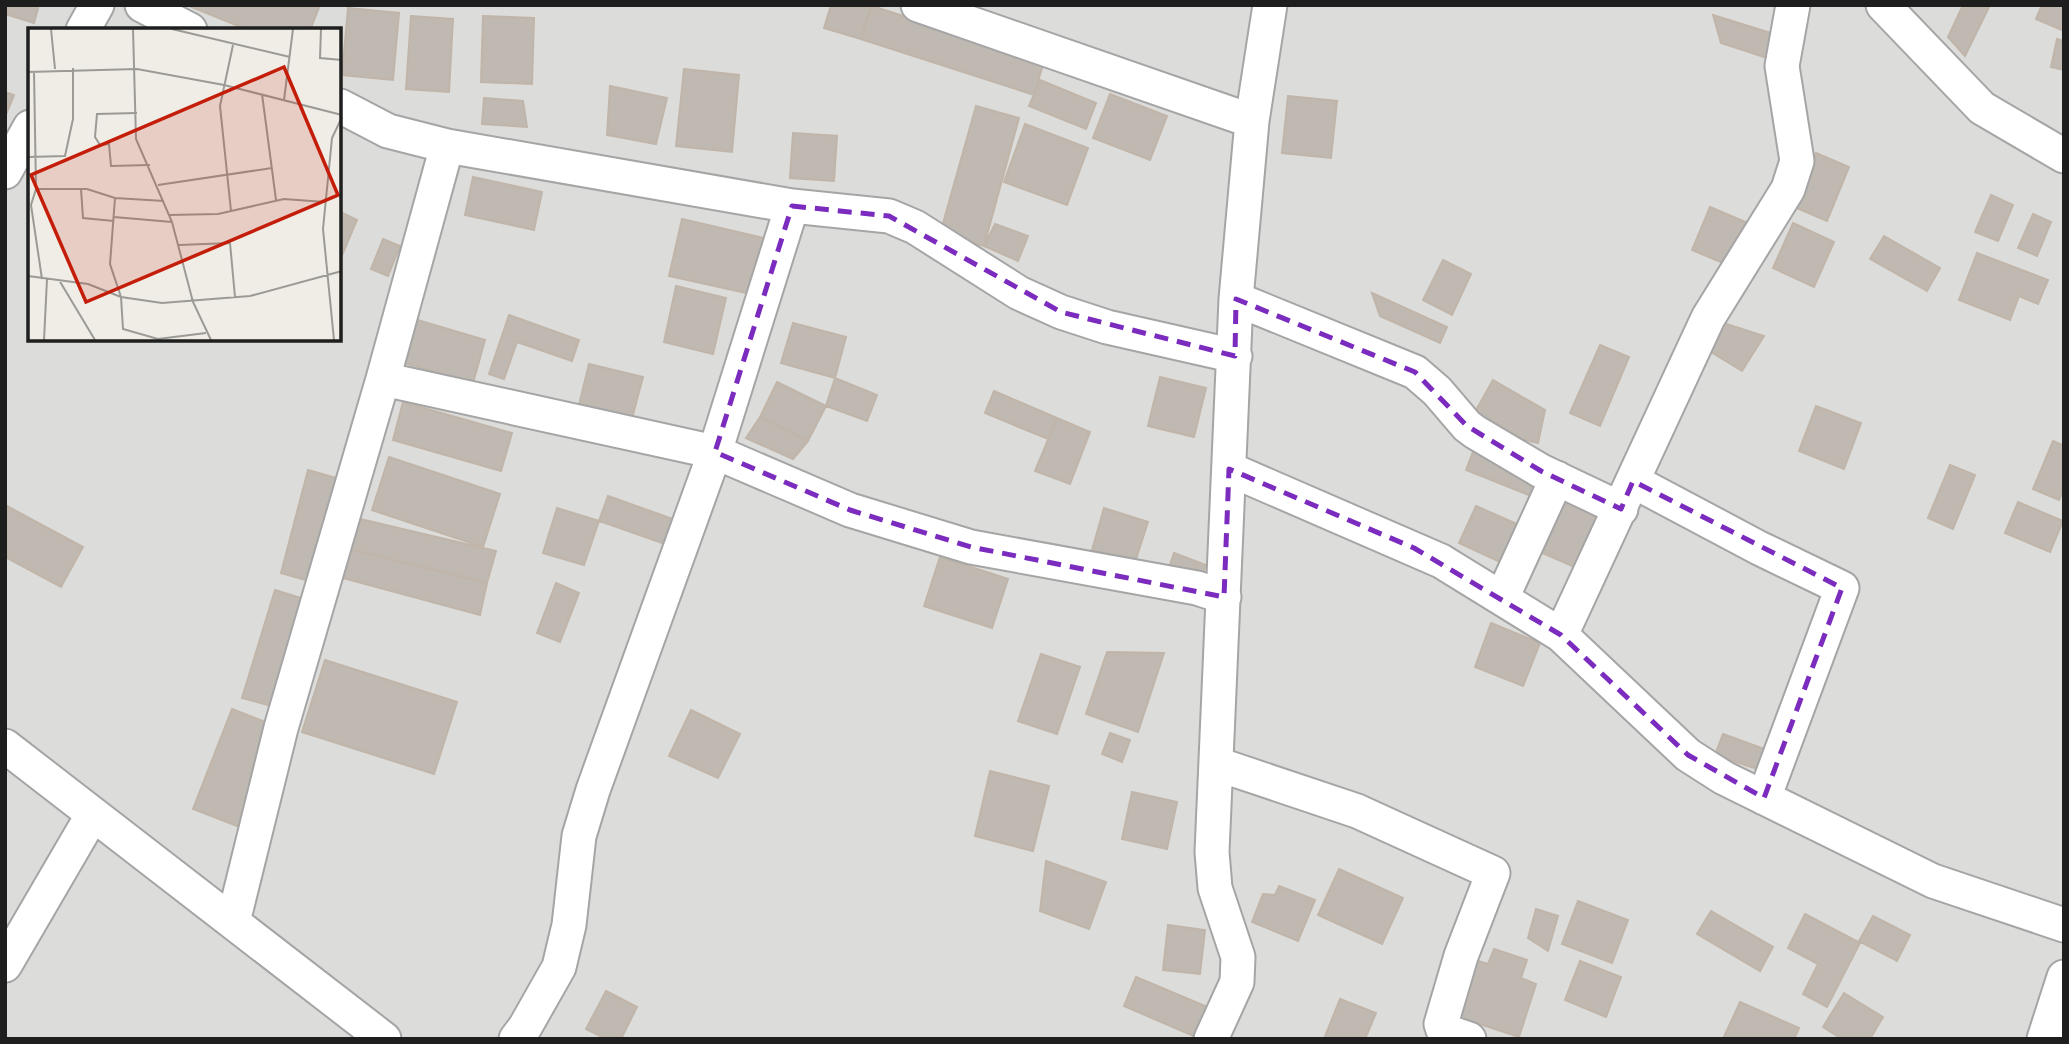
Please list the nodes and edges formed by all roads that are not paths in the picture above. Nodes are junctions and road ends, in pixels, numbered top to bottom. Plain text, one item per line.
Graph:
1 (97, 5) edge
2 (142, 5) edge
3 (918, 5) edge
4 (1270, 5) edge
5 (1793, 5) edge
6 (1883, 5) edge
7 (84, 28) edge
8 (186, 28) edge
9 (341, 107) edge
10 (1252, 121) junction
11 (28, 131) edge
12 (447, 146) junction
13 (2064, 156) edge
14 (5, 172) edge
15 (792, 206) junction
16 (1236, 299) junction
17 (1235, 356) junction
18 (383, 379) junction
19 (715, 452) junction
20 (1229, 469) junction
21 (1557, 478) junction
22 (1627, 495) junction
23 (1224, 597) junction
24 (1502, 598) junction
25 (1561, 635) junction
26 (5, 746) edge
27 (1217, 764) junction
28 (1764, 798) junction
29 (93, 814) junction
30 (233, 922) junction
31 (2064, 925) edge
32 (5, 965) edge
33 (2064, 977) edge
34 (384, 1039) edge
35 (516, 1039) edge
36 (1211, 1039) edge
37 (1469, 1039) edge
38 (2043, 1039) edge

1 - 7 street
2 - 8 street
3 - 10 street
4 - 10 street
5 - 22 street
6 - 13 street
9 - 12 street
10 - 16 street
11 - 14 street
12 - 15 street
12 - 18 street
15 - 17 street
15 - 19 street
16 - 17 street
16 - 21 street
17 - 20 street
18 - 19 street
18 - 30 street
19 - 23 street
19 - 35 street
20 - 23 street
20 - 24 street
21 - 22 street
21 - 24 street
22 - 25 street
22 - 28 street
23 - 27 street
24 - 25 street
25 - 28 street
26 - 29 street
27 - 36 street
27 - 37 street
28 - 31 street
29 - 30 street
29 - 32 street
30 - 34 street
33 - 38 street

